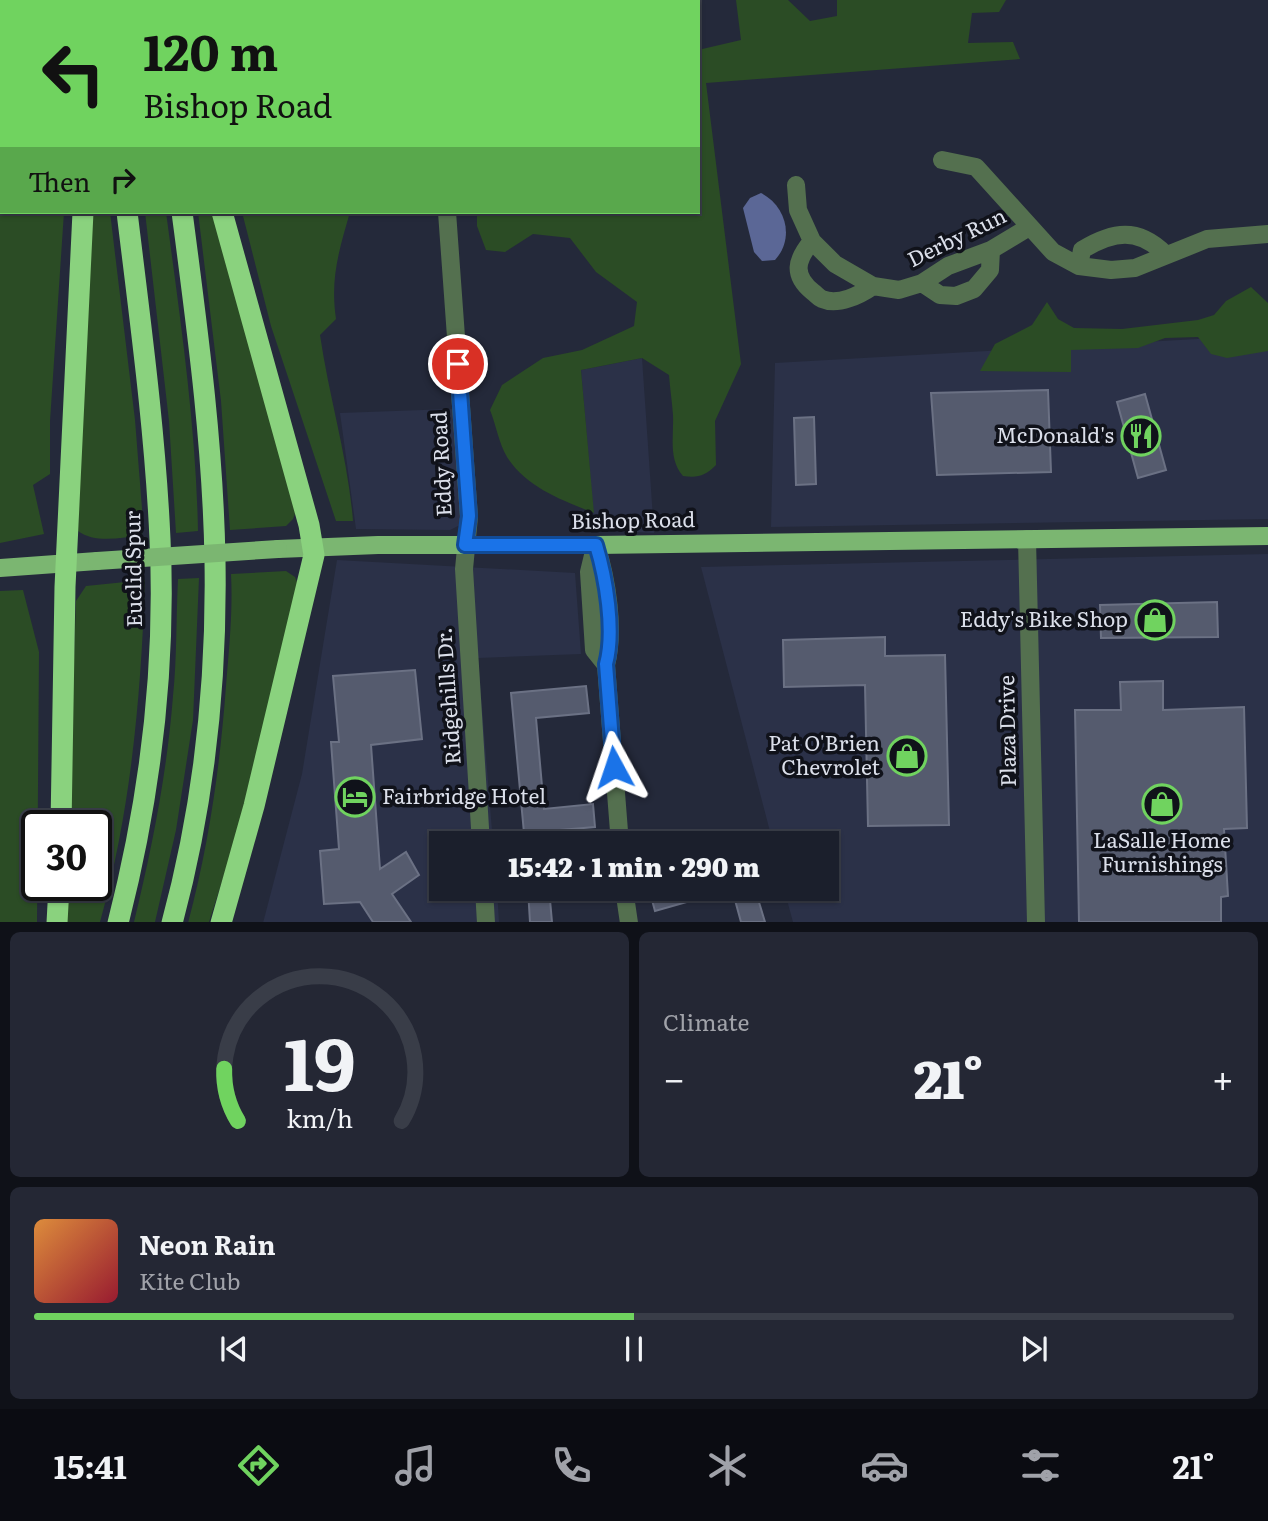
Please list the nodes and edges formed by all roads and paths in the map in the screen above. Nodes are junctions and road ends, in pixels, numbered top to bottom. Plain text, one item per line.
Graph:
1 (942, 160) dead end
2 (796, 185) dead end
3 (83, 214) edge
4 (127, 214) edge
5 (182, 214) edge
6 (223, 214) edge
7 (447, 214) edge
8 (1030, 227) junction
9 (1268, 234) edge
10 (812, 241) junction
11 (991, 250) junction
12 (1165, 254) junction
13 (1079, 266) junction
14 (922, 283) junction
15 (873, 286) junction
16 (1268, 536) edge
17 (1027, 539) junction
18 (465, 545) junction
19 (596, 545) junction
20 (314, 547) junction
21 (66, 563) junction
22 (0, 568) edge
23 (61, 810) edge
24 (480, 831) edge
25 (619, 831) edge
26 (58, 901) edge
27 (485, 901) edge
28 (626, 901) edge
29 (57, 922) edge
30 (118, 922) edge
31 (172, 922) edge
32 (221, 922) edge
33 (486, 922) edge
34 (629, 922) edge
35 (1036, 922) edge

1 - 8 street
2 - 10 street, Derby Run
3 - 21 highway
4 - 30 highway, Euclid Spur
5 - 31 highway
6 - 20 highway
7 - 18 street, Eddy Road
8 - 11 street, Derby Run
8 - 13 street
9 - 12 street
10 - 15 street, Derby Run
10 - 15 street
11 - 14 street, Derby Run
11 - 14 street
12 - 13 street
12 - 13 street
14 - 15 street, Derby Run
16 - 17 main road, Bishop Road
17 - 19 main road, Bishop Road
17 - 35 street, Plaza Drive
18 - 19 main road, Bishop Road
18 - 20 main road, Bishop Road
18 - 24 street, Ridgehills Dr.
19 - 25 street
20 - 21 main road, Bishop Road, bridge
20 - 32 highway
21 - 22 main road, Bishop Road
21 - 23 highway
26 - 29 highway
27 - 33 street
28 - 34 street

